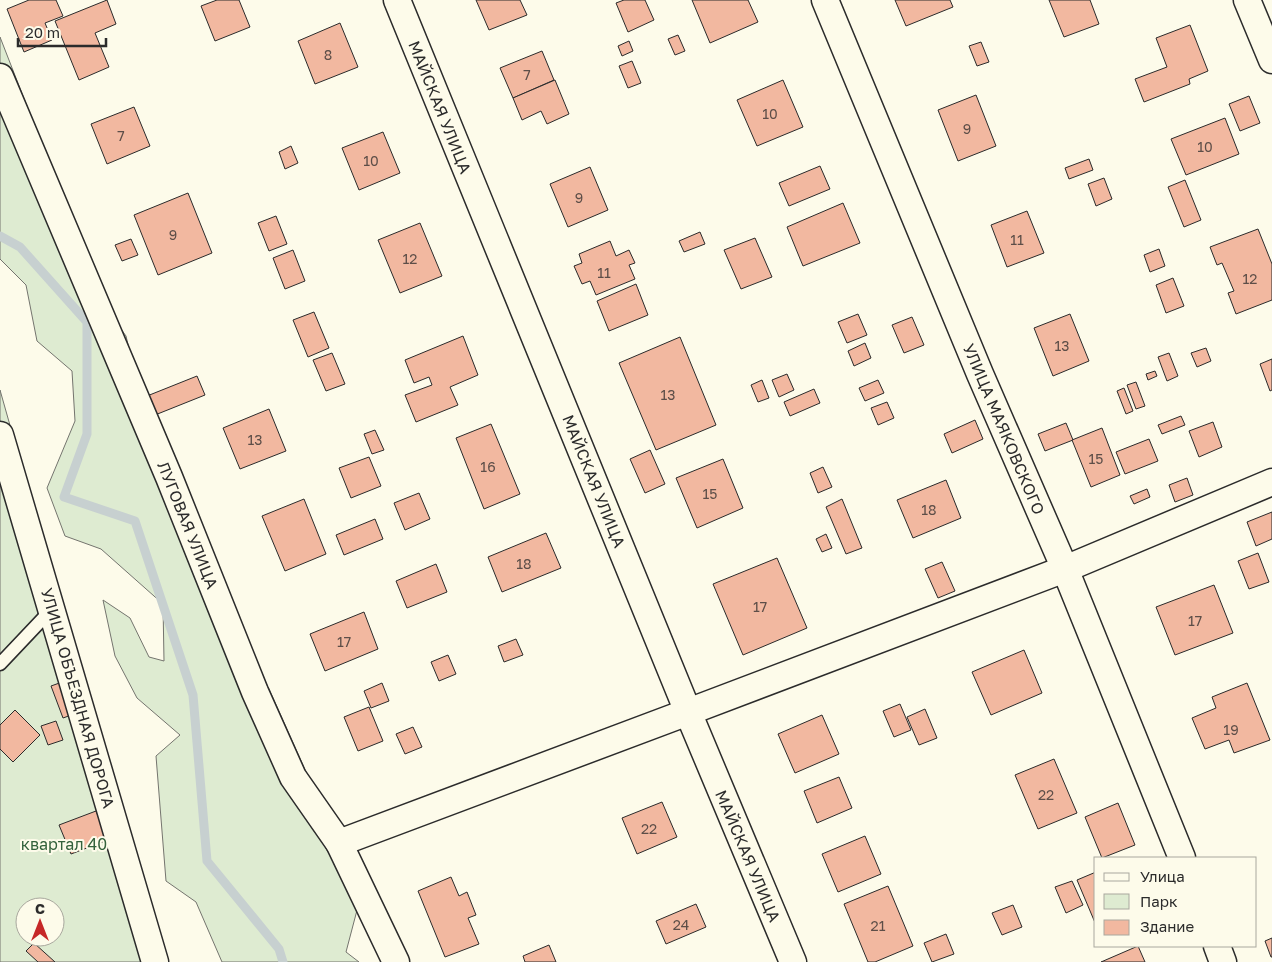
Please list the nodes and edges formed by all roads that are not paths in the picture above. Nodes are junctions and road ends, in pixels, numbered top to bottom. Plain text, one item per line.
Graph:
1 (397, 0) edge
2 (825, 0) edge
3 (1246, 0) edge
4 (1272, 60) edge
5 (0, 77) edge
6 (0, 435) edge
7 (1272, 482) edge
8 (1065, 569) junction
9 (52, 609) junction
10 (0, 664) edge
11 (688, 712) junction
12 (338, 843) junction
13 (1182, 857) edge
14 (1217, 947) edge
15 (155, 962) edge
16 (396, 962) edge
17 (793, 962) edge
18 (1223, 962) edge

1 - 11 street, МАЙСКАЯ УЛИЦА
2 - 8 street, УЛИЦА МАЯКОВСКОГО
3 - 4 street
5 - 12 street, ЛУГОВАЯ УЛИЦА
6 - 9 street, УЛИЦА ОБЪЕЗДНАЯ ДОРОГА
7 - 8 street
8 - 11 street
8 - 13 street, УЛИЦА МАЯКОВСКОГО
9 - 10 lane
9 - 15 street, УЛИЦА ОБЪЕЗДНАЯ ДОРОГА
11 - 12 street
11 - 17 street, МАЙСКАЯ УЛИЦА
12 - 16 street, ЛУГОВАЯ УЛИЦА
14 - 18 street

